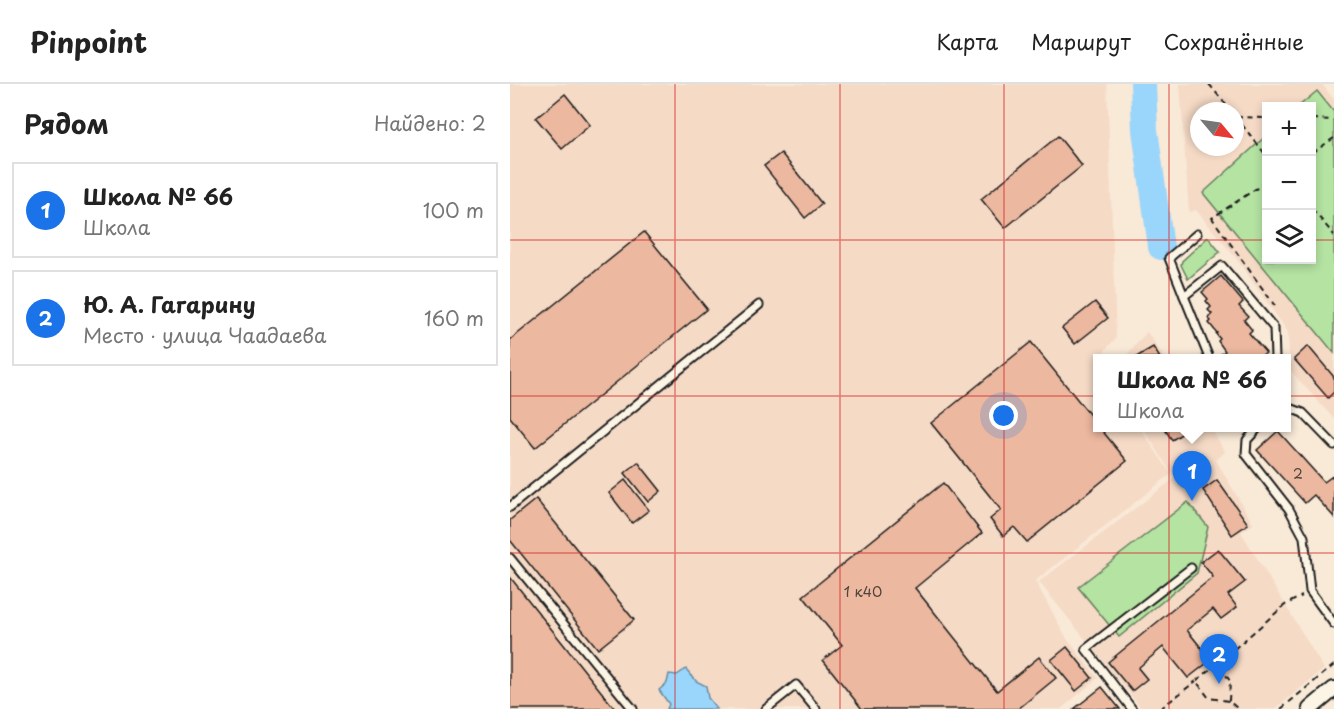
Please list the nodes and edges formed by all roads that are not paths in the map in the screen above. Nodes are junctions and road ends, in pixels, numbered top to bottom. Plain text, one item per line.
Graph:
1 (1197, 234) dead end
2 (1184, 296) junction
3 (759, 305) dead end
4 (1207, 354) edge
5 (1275, 354) edge
6 (1291, 408) edge
7 (1254, 432) edge
8 (1334, 445) edge
9 (510, 507) edge
10 (510, 558) edge
11 (1191, 568) dead end
12 (1334, 624) edge
13 (1334, 689) edge
14 (633, 709) edge
15 (766, 709) edge
16 (816, 709) edge
17 (1132, 709) edge
18 (1310, 709) edge

1 - 2 lane
2 - 4 lane
2 - 5 lane
3 - 9 lane
6 - 8 lane
7 - 12 lane
10 - 14 lane
11 - 17 lane
13 - 18 street
15 - 16 lane

